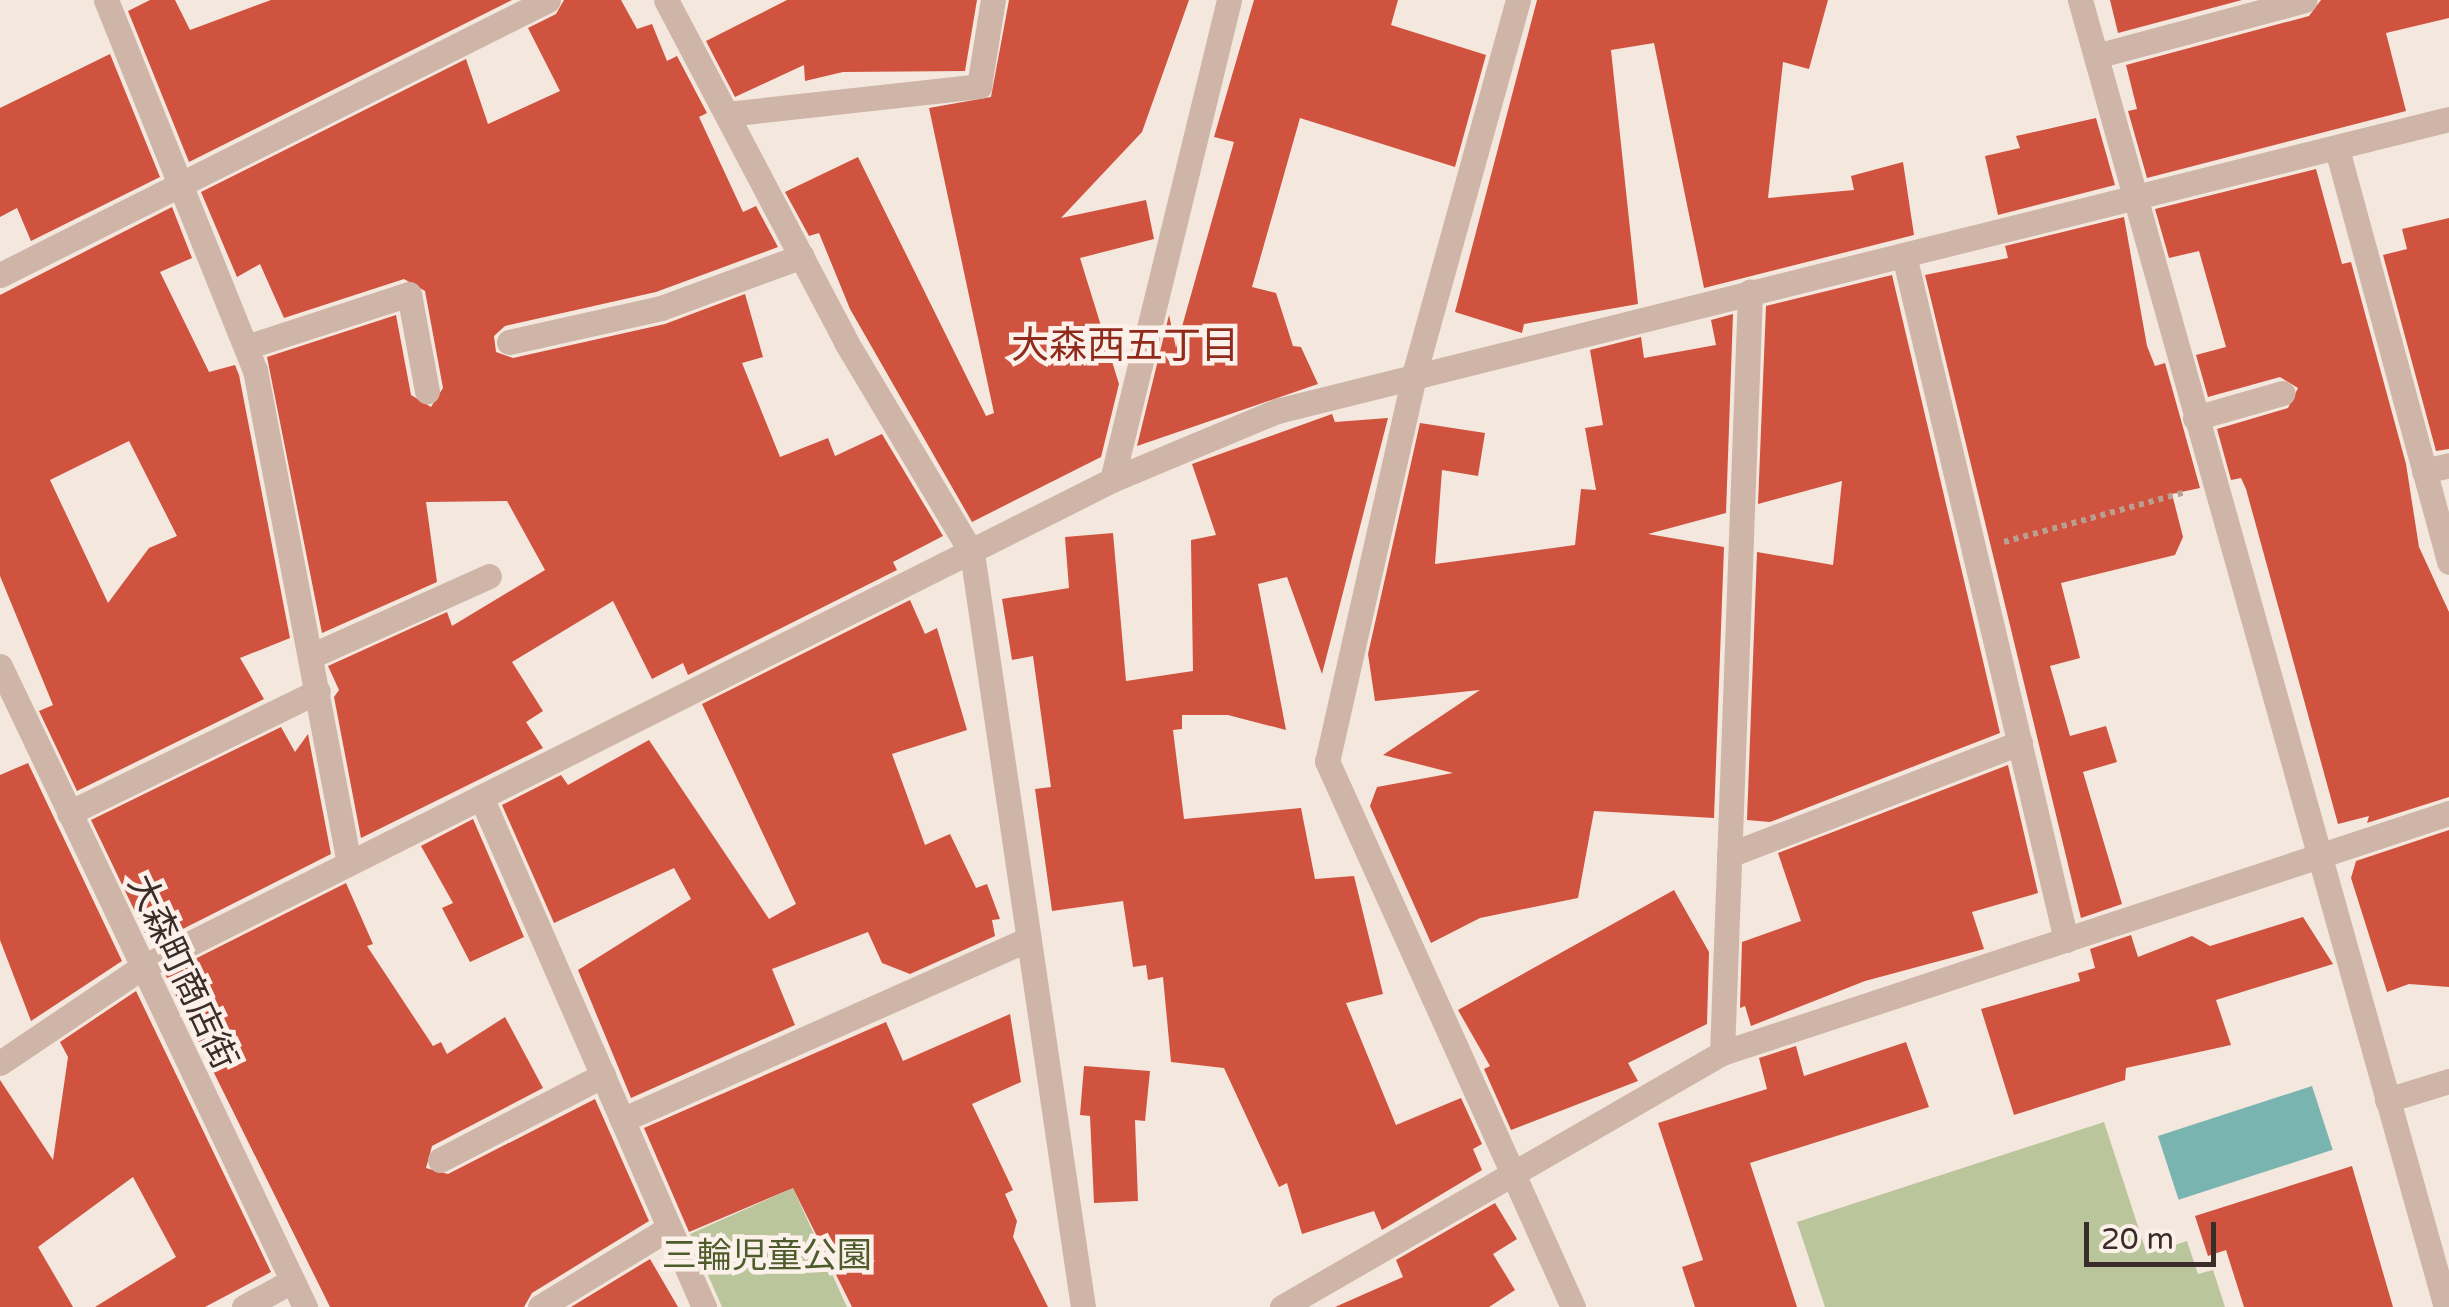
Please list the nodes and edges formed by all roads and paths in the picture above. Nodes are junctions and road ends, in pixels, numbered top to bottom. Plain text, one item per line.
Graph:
1 (106, 0) edge
2 (548, 0) edge
3 (666, 0) edge
4 (993, 0) edge
5 (1230, 0) edge
6 (1518, 0) edge
7 (2080, 0) edge
8 (2305, 0) edge
9 (2096, 56) junction
10 (727, 114) junction
11 (2449, 119) edge
12 (2338, 149) junction
13 (180, 185) junction
14 (2135, 200) junction
15 (1904, 255) junction
16 (802, 256) junction
17 (0, 275) edge
18 (1750, 292) junction
19 (509, 342) dead end
20 (246, 347) junction
21 (1414, 376) junction
22 (428, 391) dead end
23 (2283, 393) dead end
24 (2196, 418) junction
25 (2437, 468) edge
26 (1112, 480) junction
27 (2214, 484) junction
28 (1974, 550) junction
29 (972, 552) junction
30 (2449, 562) edge
31 (489, 576) dead end
32 (311, 656) junction
33 (0, 666) edge
34 (318, 690) junction
35 (2020, 744) junction
36 (480, 797) junction
37 (69, 813) junction
38 (2449, 813) edge
39 (1730, 855) junction
40 (2319, 857) junction
41 (348, 863) junction
42 (1029, 939) junction
43 (2066, 940) junction
44 (141, 968) junction
45 (1722, 1053) junction
46 (0, 1063) edge
47 (603, 1075) junction
48 (2449, 1081) edge
49 (2387, 1100) junction
50 (622, 1120) junction
51 (440, 1160) dead end
52 (1513, 1171) junction
53 (670, 1228) junction
54 (292, 1282) junction
55 (244, 1307) edge
56 (305, 1307) edge
57 (540, 1307) edge
58 (704, 1307) edge
59 (1083, 1307) edge
60 (1282, 1307) edge
61 (1573, 1307) edge
62 (2446, 1307) edge

1 - 13 street
2 - 13 street
3 - 10 street
4 - 10 street
5 - 26 street
6 - 21 street
7 - 9 street
8 - 9 street
9 - 14 street
10 - 16 street
11 - 12 street
12 - 14 street
12 - 25 street
13 - 17 street
13 - 20 street
14 - 15 street
14 - 24 street
15 - 18 street
15 - 28 street
16 - 19 street
16 - 29 street
18 - 21 street
18 - 39 street
20 - 22 street
20 - 32 street
21 - 26 street
21 - 52 street
23 - 24 street
24 - 27 street
25 - 30 street
26 - 29 street
27 - 28 path
27 - 40 street
28 - 35 street
29 - 36 street
29 - 42 street
31 - 32 street
32 - 34 street
33 - 37 street, 大森町商店街
34 - 37 street
34 - 41 street
35 - 39 street
35 - 43 street
36 - 41 street
36 - 47 street
37 - 44 street, 大森町商店街
38 - 40 street
39 - 45 street
40 - 43 street
40 - 49 street
41 - 44 street
42 - 50 street
42 - 59 street
43 - 45 street
44 - 46 street
44 - 54 street, 大森町商店街
45 - 52 street
47 - 50 street
47 - 51 street
48 - 49 street
49 - 62 street
50 - 53 street
52 - 60 street
52 - 61 street
53 - 57 street
53 - 58 street
54 - 55 street
54 - 56 street, 大森町商店街

